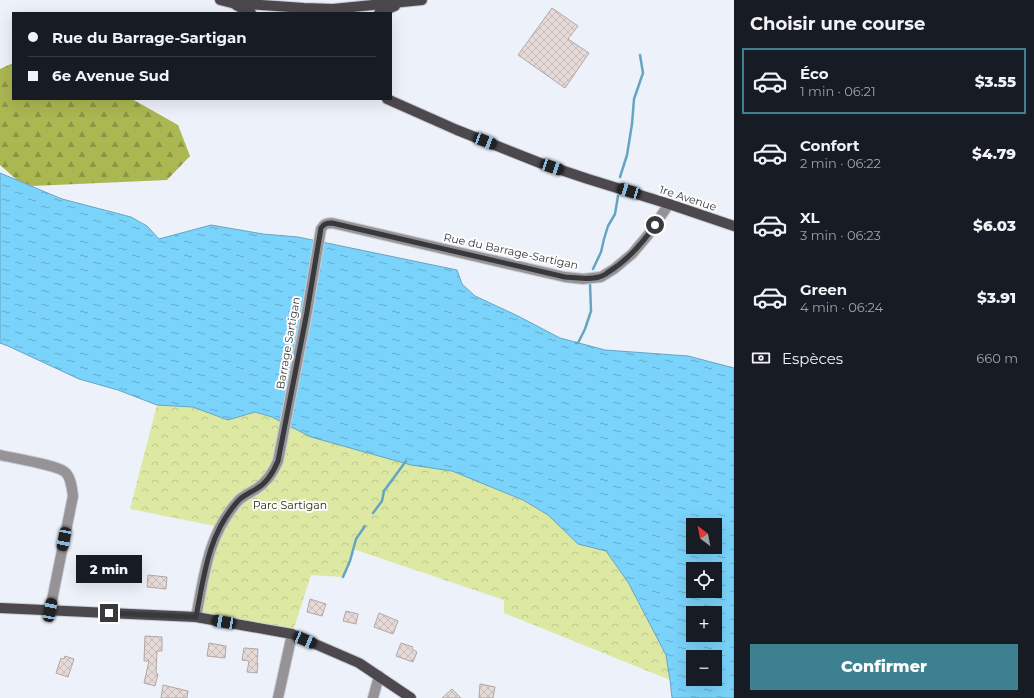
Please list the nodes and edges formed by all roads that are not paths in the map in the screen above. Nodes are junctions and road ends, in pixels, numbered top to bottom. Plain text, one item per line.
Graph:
1 (220, 0) edge
2 (422, 0) edge
3 (402, 1) edge
4 (232, 3) junction
5 (304, 11) edge
6 (249, 12) edge
7 (381, 12) edge
8 (389, 100) edge
9 (669, 204) junction
10 (734, 226) edge
11 (321, 228) joint
12 (0, 455) edge
13 (0, 608) edge
14 (50, 610) junction
15 (196, 617) junction
16 (292, 634) junction
17 (379, 676) junction
18 (278, 698) edge
19 (373, 698) edge
20 (411, 698) edge

1 - 4 main road
2 - 3 main road
3 - 5 main road
3 - 7 main road
4 - 5 main road
4 - 6 main road
8 - 9 main road, 1re Avenue
9 - 10 main road, 1re Avenue
9 - 11 street, Rue du Barrage-Sartigan
11 - 15 street, Barrage Sartigan
12 - 14 street
13 - 14 main road
14 - 15 main road
15 - 16 main road
16 - 17 main road
16 - 18 street
17 - 19 street
17 - 20 main road

